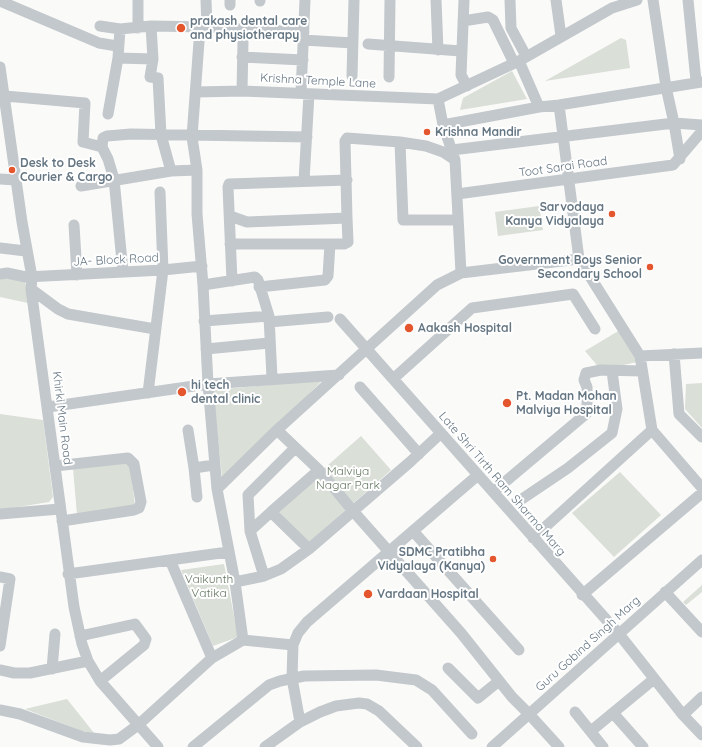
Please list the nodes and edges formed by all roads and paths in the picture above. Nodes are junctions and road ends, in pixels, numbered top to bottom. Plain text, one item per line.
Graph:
1 (138, 0) edge
2 (206, 0) edge
3 (305, 0) edge
4 (354, 0) edge
5 (390, 0) edge
6 (436, 0) edge
7 (464, 0) edge
8 (510, 0) edge
9 (556, 0) edge
10 (637, 0) edge
11 (653, 0) edge
12 (688, 0) edge
13 (0, 1) edge
14 (463, 21) junction
15 (100, 26) dead end
16 (151, 26) junction
17 (138, 28) junction
18 (204, 28) junction
19 (511, 28) junction
20 (120, 29) junction
21 (498, 29) junction
22 (303, 36) junction
23 (561, 36) junction
24 (244, 42) dead end
25 (353, 43) junction
26 (368, 44) dead end
27 (389, 45) junction
28 (117, 46) junction
29 (438, 50) junction
30 (461, 51) junction
31 (118, 58) junction
32 (242, 58) junction
33 (153, 59) junction
34 (303, 60) junction
35 (519, 60) junction
36 (0, 67) edge
37 (352, 76) dead end
38 (389, 77) dead end
39 (699, 82) edge
40 (467, 86) junction
41 (666, 87) junction
42 (242, 91) junction
43 (196, 92) junction
44 (305, 93) junction
45 (5, 96) junction
46 (438, 100) junction
47 (559, 105) junction
48 (538, 106) junction
49 (108, 114) dead end
50 (674, 123) junction
51 (443, 125) junction
52 (702, 125) edge
53 (702, 130) edge
54 (161, 135) junction
55 (192, 137) junction
56 (307, 137) junction
57 (563, 137) junction
58 (400, 142) junction
59 (102, 147) junction
60 (454, 155) junction
61 (676, 162) junction
62 (197, 170) junction
63 (170, 171) junction
64 (0, 179) edge
65 (114, 179) junction
66 (569, 179) junction
67 (16, 180) junction
68 (347, 180) junction
69 (304, 181) junction
70 (81, 186) dead end
71 (160, 192) dead end
72 (457, 194) junction
73 (230, 216) junction
74 (347, 218) junction
75 (458, 220) junction
76 (74, 224) dead end
77 (230, 244) junction
78 (330, 244) junction
79 (0, 248) edge
80 (26, 251) junction
81 (579, 259) junction
82 (202, 266) junction
83 (163, 270) junction
84 (123, 272) junction
85 (461, 273) junction
86 (0, 274) edge
87 (77, 275) junction
88 (32, 277) junction
89 (232, 281) junction
90 (203, 285) junction
91 (259, 287) junction
92 (31, 289) junction
93 (328, 317) dead end
94 (269, 319) junction
95 (340, 319) dead end
96 (204, 321) junction
97 (155, 329) junction
98 (595, 329) dead end
99 (269, 343) junction
100 (206, 349) junction
101 (368, 349) junction
102 (702, 353) edge
103 (674, 354) junction
104 (640, 356) junction
105 (612, 371) junction
106 (642, 371) junction
107 (339, 375) junction
108 (272, 378) junction
109 (393, 379) junction
110 (208, 384) junction
111 (360, 387) dead end
112 (148, 393) junction
113 (48, 407) junction
114 (188, 430) dead end
115 (277, 430) junction
116 (652, 430) junction
117 (441, 433) junction
118 (702, 437) edge
119 (295, 448) junction
120 (419, 454) junction
121 (214, 465) junction
122 (55, 466) junction
123 (194, 468) junction
124 (319, 470) junction
125 (478, 475) junction
126 (702, 488) edge
127 (217, 489) junction
128 (493, 492) junction
129 (702, 493) edge
130 (198, 497) dead end
131 (522, 499) dead end
132 (60, 509) junction
133 (353, 511) junction
134 (271, 512) junction
135 (0, 514) edge
136 (62, 522) junction
137 (250, 531) junction
138 (412, 531) junction
139 (533, 538) junction
140 (309, 549) junction
141 (228, 552) junction
142 (390, 552) junction
143 (170, 560) junction
144 (702, 560) edge
145 (68, 574) junction
146 (264, 576) junction
147 (0, 577) edge
148 (235, 582) junction
149 (665, 592) junction
150 (582, 595) junction
151 (702, 632) edge
152 (55, 634) dead end
153 (619, 634) junction
154 (80, 636) junction
155 (243, 640) junction
156 (293, 645) junction
157 (0, 646) edge
158 (519, 650) dead end
159 (212, 658) junction
160 (88, 661) junction
161 (448, 668) dead end
162 (52, 669) junction
163 (0, 670) edge
164 (292, 678) junction
165 (654, 679) junction
166 (100, 681) junction
167 (499, 681) junction
168 (702, 697) edge
169 (0, 710) edge
170 (575, 712) dead end
171 (613, 712) junction
172 (529, 714) junction
173 (683, 714) junction
174 (300, 722) junction
175 (138, 725) junction
176 (591, 730) junction
177 (472, 734) dead end
178 (702, 735) edge
179 (158, 747) edge
180 (192, 747) edge
181 (266, 747) edge
182 (417, 747) edge
183 (492, 747) edge
184 (559, 747) edge
185 (603, 747) edge
186 (643, 747) edge

1 - 17 street
2 - 18 street
3 - 22 street
4 - 25 street
5 - 27 street
6 - 29 street
7 - 14 street
8 - 19 street
9 - 23 street
10 - 23 street
11 - 41 street
12 - 39 street
13 - 28 street
14 - 21 street
14 - 30 street
15 - 20 street
16 - 17 street
16 - 18 street
16 - 33 street
17 - 20 street
18 - 22 street
18 - 43 street
19 - 21 street
19 - 35 street
20 - 28 street
21 - 35 street
22 - 25 street
22 - 34 street
23 - 35 street
24 - 32 street
25 - 37 street
26 - 27 street
27 - 29 street
27 - 38 street
28 - 31 street
29 - 30 street
30 - 40 street
31 - 33 street
31 - 49 street
32 - 34 street
32 - 42 street
33 - 54 street
34 - 44 street
35 - 40 street
35 - 48 street
36 - 45 street, Khirki Main Road
39 - 41 street
40 - 46 street
41 - 47 street
41 - 50 street
42 - 43 street, Krishna Temple Lane
42 - 44 street, Krishna Temple Lane
43 - 55 street
44 - 46 street, Krishna Temple Lane
44 - 56 street
45 - 59 street
45 - 67 street, Khirki Main Road
46 - 51 street
47 - 48 street
47 - 57 street
48 - 51 street
50 - 52 street
50 - 57 street
50 - 61 street
51 - 60 street
53 - 61 street
54 - 55 street
54 - 59 street
54 - 63 street
55 - 56 street
55 - 62 street
56 - 69 street
57 - 60 street
57 - 66 street
58 - 60 street
58 - 68 street
58 - 75 street
59 - 65 street
60 - 72 street
61 - 66 street, Toot Sarai Road
62 - 63 street
62 - 82 street
63 - 65 street
64 - 67 street
65 - 70 street
65 - 84 street
66 - 72 street, Toot Sarai Road
66 - 81 street
67 - 80 street, Khirki Main Road
68 - 69 street
68 - 74 street
69 - 73 street
71 - 83 street
72 - 75 street
73 - 74 street
73 - 77 street
74 - 78 street
75 - 85 street
76 - 87 street
77 - 78 street
77 - 89 street
78 - 91 street
79 - 80 street
80 - 88 street, Khirki Main Road
81 - 85 street
81 - 104 street
82 - 83 street, JA- Block Road
82 - 90 street
83 - 84 street, JA- Block Road
83 - 97 street
84 - 87 street, JA- Block Road
85 - 101 street
86 - 88 street, JA- Block Road
87 - 88 street, JA- Block Road
88 - 92 street, Khirki Main Road
89 - 90 street
89 - 91 street
90 - 96 street
91 - 94 street
92 - 97 street
92 - 113 street, Khirki Main Road
93 - 94 street
94 - 96 street
94 - 99 street
95 - 101 street, Late Shri Tirth Ram Sharma Marg
96 - 100 street
97 - 112 street
98 - 109 street
99 - 100 street
99 - 108 street
100 - 110 street
101 - 107 street
101 - 109 street, Late Shri Tirth Ram Sharma Marg
102 - 103 street
103 - 104 street
103 - 118 street
104 - 106 street
105 - 106 street
105 - 128 street
105 - 131 street
106 - 116 street
107 - 108 street
107 - 115 street
108 - 110 street
109 - 117 street, Late Shri Tirth Ram Sharma Marg
110 - 112 street
110 - 121 street
111 - 120 street
112 - 113 street
113 - 122 street, Khirki Main Road
114 - 123 street
115 - 119 street
115 - 127 street
116 - 126 street
116 - 139 street
117 - 120 street
117 - 125 street, Late Shri Tirth Ram Sharma Marg
119 - 124 street
119 - 137 street
120 - 133 street
121 - 123 street
121 - 127 street
122 - 132 street, Khirki Main Road
122 - 136 street
123 - 130 street
124 - 133 street
124 - 134 street
125 - 128 street, Late Shri Tirth Ram Sharma Marg
125 - 138 street
127 - 141 street
128 - 139 street, Late Shri Tirth Ram Sharma Marg
129 - 150 street
132 - 135 street
132 - 136 street, Khirki Main Road
133 - 140 street
133 - 142 street
134 - 137 street
134 - 140 street
136 - 145 street, Khirki Main Road
137 - 146 street
138 - 142 street
138 - 158 street
139 - 150 street, Late Shri Tirth Ram Sharma Marg
140 - 146 street
141 - 143 street
141 - 148 street
142 - 156 street
142 - 167 street
143 - 145 street
143 - 159 street
144 - 149 street, Guru Gobind Singh Marg
145 - 154 street, Khirki Main Road
146 - 148 street
147 - 157 street
148 - 155 street
149 - 151 street
149 - 153 street, Guru Gobind Singh Marg
150 - 153 street, Late Shri Tirth Ram Sharma Marg
152 - 162 street
153 - 165 street, Late Shri Tirth Ram Sharma Marg
153 - 172 street, Guru Gobind Singh Marg
154 - 160 street, Khirki Main Road
154 - 166 street
155 - 156 street
155 - 159 street
156 - 164 street
159 - 175 street
160 - 162 street
160 - 166 street, Khirki Main Road
161 - 167 street
162 - 163 street
164 - 174 street
164 - 177 street
164 - 180 street
165 - 171 street
165 - 173 street, Late Shri Tirth Ram Sharma Marg
166 - 175 street, Khirki Main Road
167 - 172 street
168 - 173 street
169 - 175 street
170 - 176 street
171 - 176 street
171 - 186 street
172 - 183 street, Guru Gobind Singh Marg
172 - 184 street
173 - 178 street, Late Shri Tirth Ram Sharma Marg
174 - 181 street
174 - 182 street
175 - 179 street, Khirki Main Road
176 - 185 street

